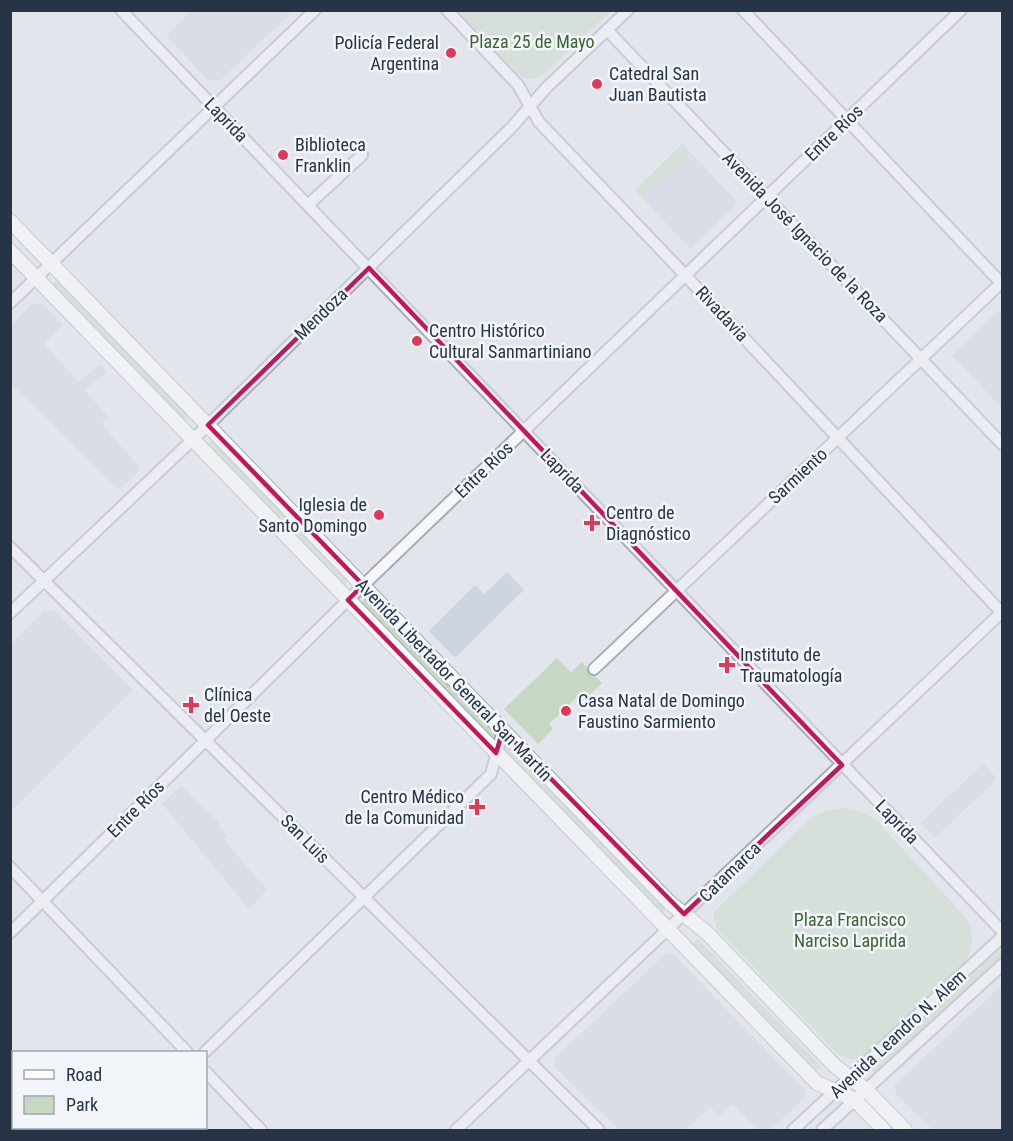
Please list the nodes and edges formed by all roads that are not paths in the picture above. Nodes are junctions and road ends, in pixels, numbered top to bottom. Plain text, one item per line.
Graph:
1 (120, 10) edge
2 (315, 10) edge
3 (447, 10) edge
4 (628, 10) edge
5 (743, 10) edge
6 (961, 10) edge
7 (607, 30) junction
8 (530, 106) junction
9 (214, 108) junction
10 (848, 121) junction
11 (362, 155) dead end
12 (768, 198) junction
13 (308, 205) junction
14 (10, 221) edge
15 (10, 251) edge
16 (52, 264) junction
17 (369, 268) junction
18 (686, 276) junction
19 (37, 278) junction
20 (1002, 283) edge
21 (10, 303) edge
22 (921, 359) junction
23 (208, 425) junction
24 (524, 431) junction
25 (838, 438) junction
26 (193, 439) junction
27 (1002, 444) edge
28 (10, 547) edge
29 (44, 580) junction
30 (363, 585) junction
31 (676, 591) junction
32 (348, 600) junction
33 (10, 613) edge
34 (1002, 613) edge
35 (594, 669) dead end
36 (503, 730) junction
37 (205, 740) junction
38 (496, 753) junction
39 (842, 765) junction
40 (10, 867) edge
41 (364, 898) junction
42 (43, 901) junction
43 (684, 914) junction
44 (668, 930) junction
45 (1002, 931) edge
46 (10, 933) edge
47 (1002, 937) edge
48 (1002, 964) edge
49 (184, 1051) edge
50 (207, 1051) edge
51 (529, 1061) junction
52 (207, 1073) edge
53 (850, 1078) junction
54 (866, 1090) junction
55 (835, 1091) junction
56 (855, 1100) junction
57 (261, 1131) edge
58 (456, 1131) edge
59 (599, 1131) edge
60 (793, 1131) edge
61 (822, 1131) edge
62 (884, 1131) edge
63 (905, 1131) edge

1 - 9 street, Laprida
2 - 9 street
3 - 8 street, Rivadavia
4 - 7 street, Mendoza
5 - 10 street
6 - 10 street, Entre Ríos
7 - 8 street, Mendoza
7 - 12 street, Avenida José Ignacio de la Roza
8 - 17 street, Mendoza
8 - 18 street, Rivadavia
9 - 13 street, Laprida
9 - 16 street
10 - 12 street, Entre Ríos
10 - 20 street
11 - 13 street
12 - 18 street, Entre Ríos
12 - 22 street, Avenida José Ignacio de la Roza
13 - 17 street, Laprida
14 - 16 main road, Avenida Libertador General San Martín
15 - 19 main road, Avenida Libertador General San Martín
16 - 19 street
16 - 23 main road, Avenida Libertador General San Martín
17 - 23 street, Mendoza
17 - 24 street, Laprida
18 - 24 street, Entre Ríos
18 - 25 street, Rivadavia
19 - 21 street
19 - 26 main road, Avenida Libertador General San Martín
20 - 22 street, Sarmiento
22 - 25 street, Sarmiento
22 - 27 street, Avenida José Ignacio de la Roza
23 - 26 street, Mendoza
23 - 30 main road, Avenida Libertador General San Martín
24 - 30 street, Entre Ríos
24 - 31 street, Laprida
25 - 31 street, Sarmiento
25 - 34 street, Rivadavia
26 - 29 street, Mendoza
26 - 32 main road, Avenida Libertador General San Martín
28 - 29 street, San Luis
29 - 33 street, Mendoza
29 - 37 street, San Luis
30 - 32 street, Entre Ríos
30 - 36 main road, Avenida Libertador General San Martín
31 - 35 street, Sarmiento
31 - 39 street, Laprida
32 - 37 street, Entre Ríos
32 - 38 main road, Avenida Libertador General San Martín
34 - 39 street, Catamarca
36 - 38 street
36 - 43 main road, Avenida Libertador General San Martín
37 - 41 street, San Luis
37 - 42 street, Entre Ríos
38 - 41 street
38 - 44 main road, Avenida Libertador General San Martín
39 - 43 street, Catamarca
39 - 45 street, Laprida
40 - 42 street
41 - 50 street
41 - 51 street, San Luis
42 - 46 street, Entre Ríos
42 - 49 street
43 - 44 street, Catamarca
43 - 53 main road, Avenida Libertador General San Martín
44 - 51 street, Catamarca
44 - 55 main road, Avenida Libertador General San Martín
47 - 53 street, Avenida Leandro N. Alem
48 - 54 street, Avenida Leandro N. Alem
51 - 58 street, Catamarca
51 - 59 street, San Luis
52 - 57 street
53 - 54 main road, Avenida Libertador General San Martín
53 - 55 street, Avenida Leandro N. Alem
54 - 56 street, Avenida Leandro N. Alem
54 - 63 main road, Avenida Libertador General San Martín
55 - 56 main road, Avenida Libertador General San Martín
55 - 60 street, Avenida Leandro N. Alem
56 - 61 street, Avenida Leandro N. Alem
56 - 62 main road, Avenida Libertador General San Martín

